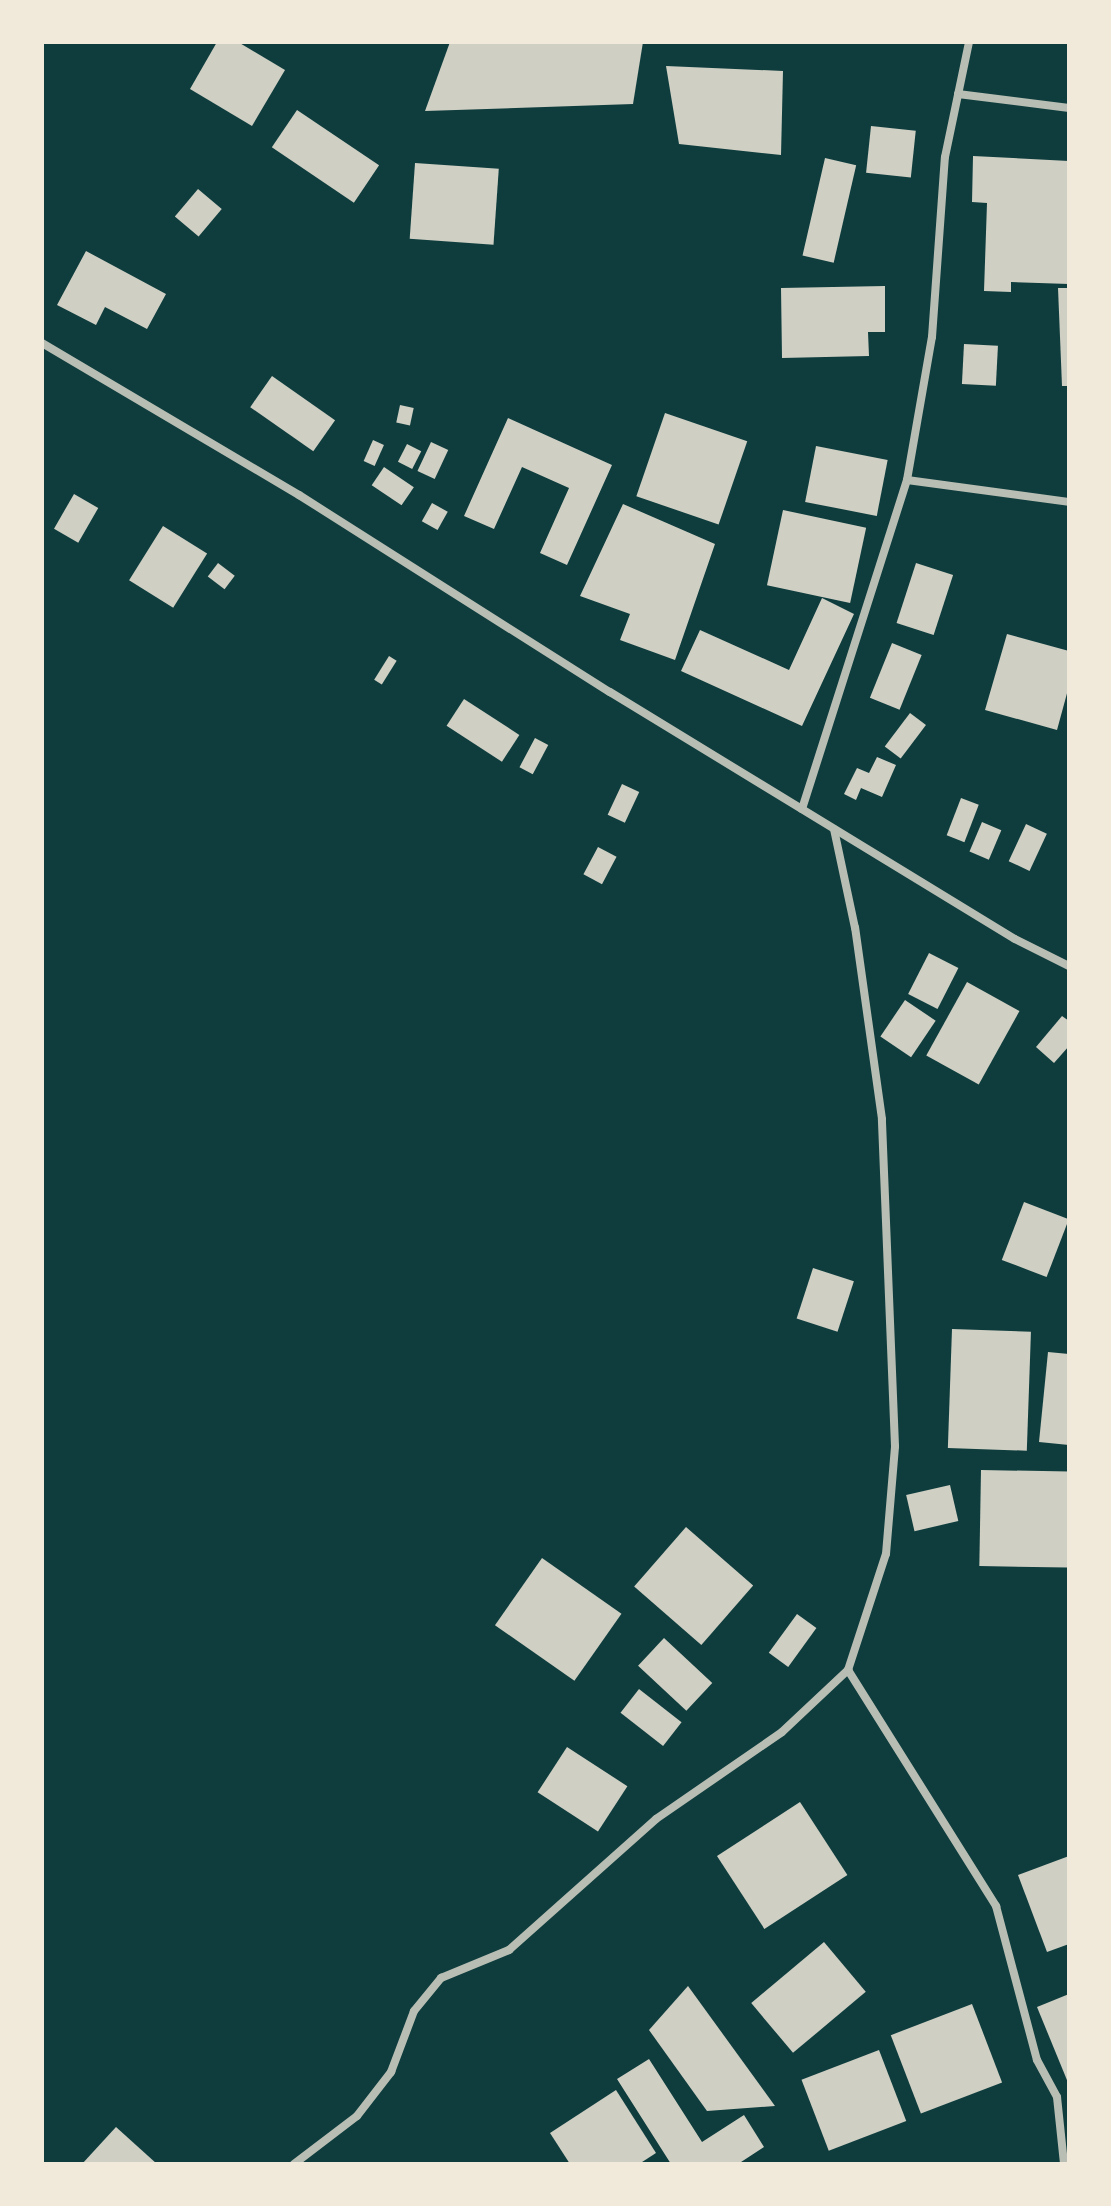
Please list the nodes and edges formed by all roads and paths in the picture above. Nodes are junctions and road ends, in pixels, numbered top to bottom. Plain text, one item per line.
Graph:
1 (969, 42) edge
2 (958, 94) junction
3 (1069, 108) edge
4 (42, 343) edge
5 (907, 480) junction
6 (1069, 502) edge
7 (802, 809) junction
8 (834, 829) junction
9 (1069, 966) edge
10 (848, 1670) junction
11 (294, 2164) edge
12 (1064, 2164) edge

1 - 2 street
2 - 3 street
2 - 5 street
4 - 7 street
5 - 6 street
5 - 7 street
7 - 8 street
8 - 9 street
8 - 10 street
10 - 11 street
10 - 12 street

